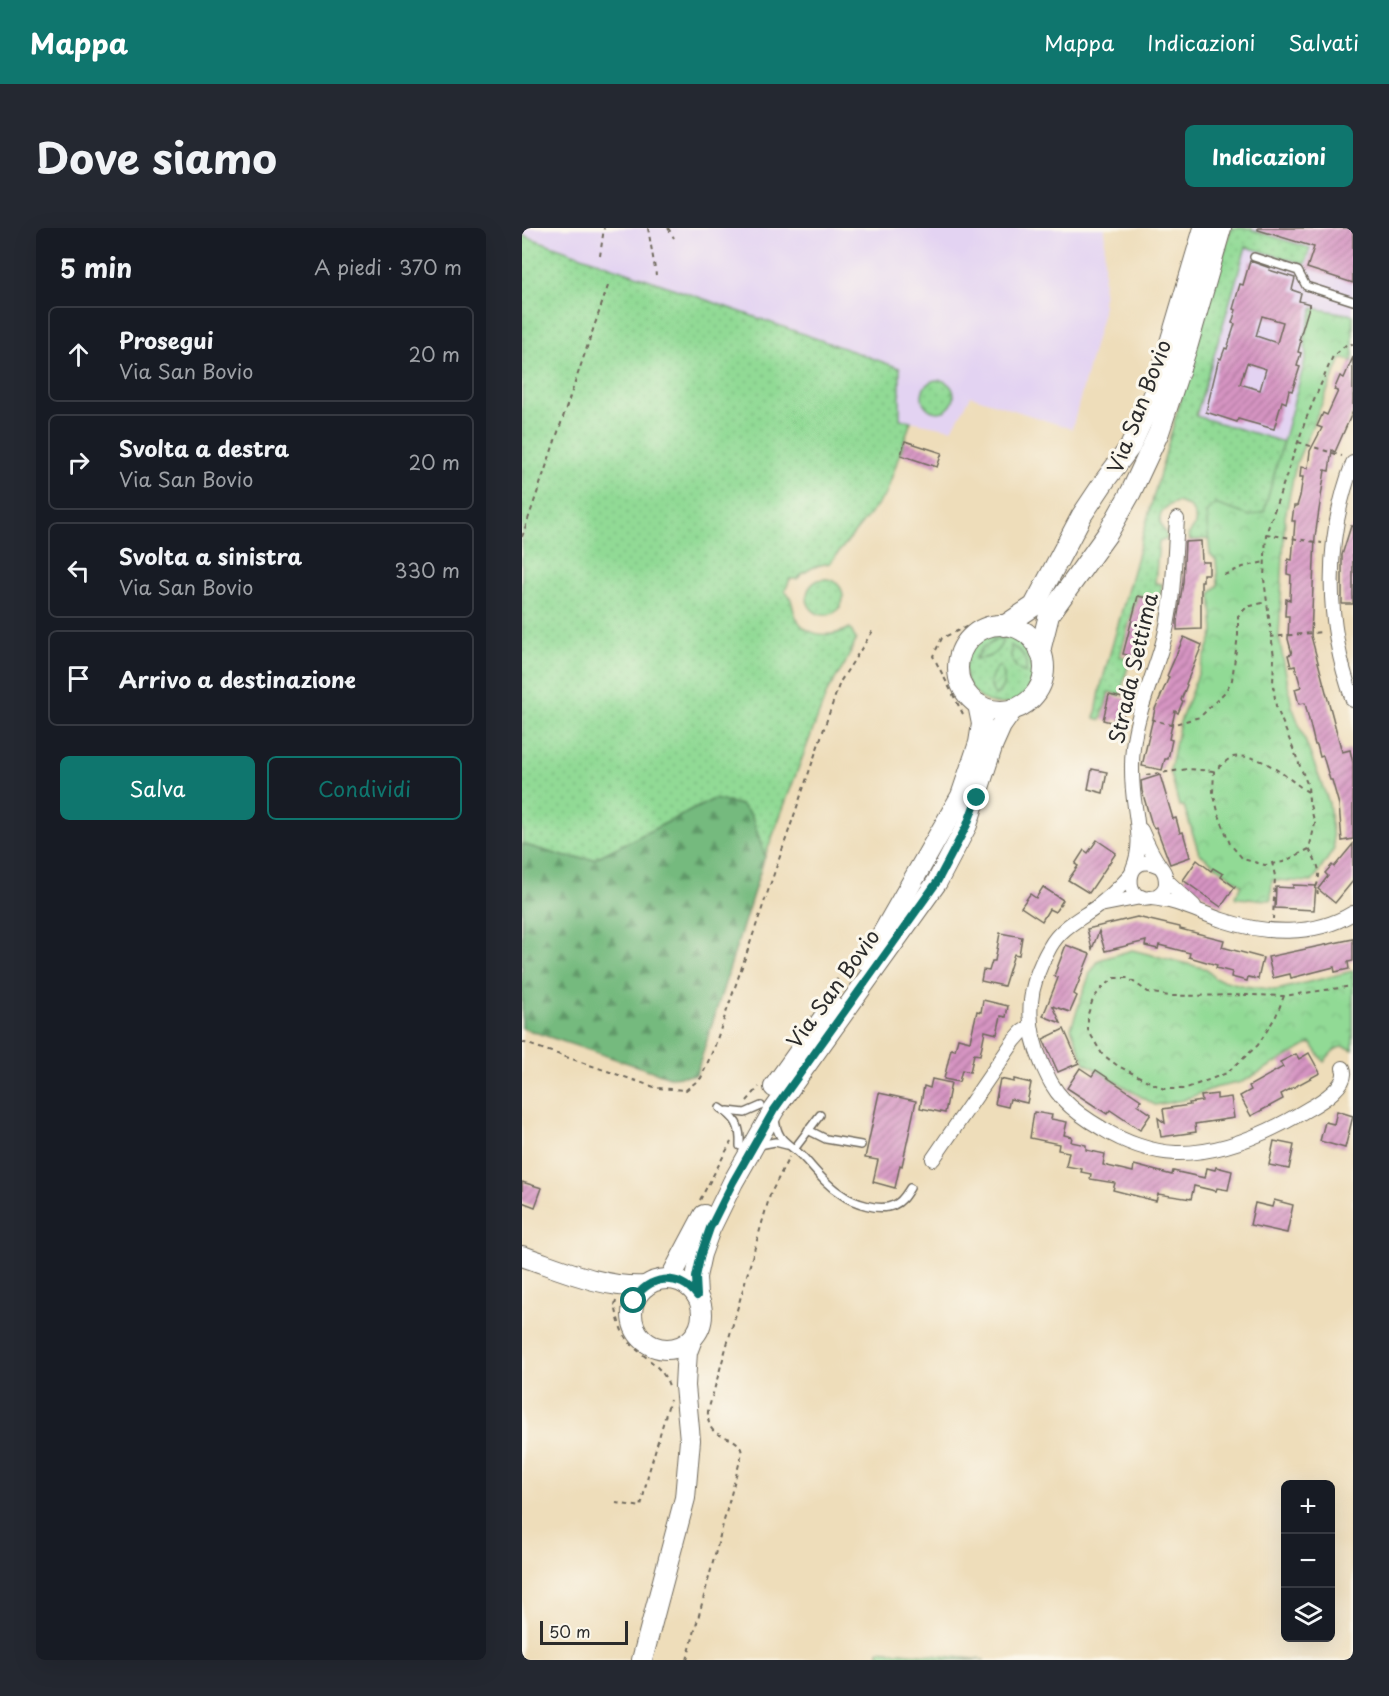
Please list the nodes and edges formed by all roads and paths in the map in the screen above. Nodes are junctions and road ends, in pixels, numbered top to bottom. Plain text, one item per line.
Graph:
1 (604, 228) edge
2 (648, 228) edge
3 (668, 228) edge
4 (1204, 228) edge
5 (1221, 228) edge
6 (674, 238) dead end
7 (600, 256) dead end
8 (1254, 257) dead end
9 (656, 275) dead end
10 (608, 285) dead end
11 (1353, 301) edge
12 (1353, 344) edge
13 (1297, 442) junction
14 (1347, 459) edge
15 (1177, 519) dead end
16 (1266, 534) junction
17 (522, 537) edge
18 (1334, 545) junction
19 (1265, 562) junction
20 (1224, 575) dead end
21 (1266, 602) junction
22 (997, 622) junction
23 (874, 629) dead end
24 (1335, 632) junction
25 (1270, 636) junction
26 (1040, 651) junction
27 (1353, 700) edge
28 (1013, 709) junction
29 (971, 710) junction
30 (1139, 716) junction
31 (1214, 771) junction
32 (1132, 776) junction
33 (1308, 792) junction
34 (1139, 826) junction
35 (1309, 849) junction
36 (1272, 862) junction
37 (1159, 866) junction
38 (1132, 872) junction
39 (1166, 880) junction
40 (1318, 894) dead end
41 (1146, 898) junction
42 (1098, 906) junction
43 (1197, 909) junction
44 (1353, 913) edge
45 (1272, 931) junction
46 (851, 959) dead end
47 (1353, 986) edge
48 (1284, 996) junction
49 (825, 997) dead end
50 (1030, 1027) junction
51 (522, 1042) edge
52 (1343, 1068) dead end
53 (763, 1081) dead end
54 (767, 1108) junction
55 (731, 1113) junction
56 (820, 1115) dead end
57 (808, 1130) junction
58 (861, 1145) dead end
59 (746, 1146) junction
60 (795, 1148) junction
61 (933, 1159) dead end
62 (910, 1188) dead end
63 (698, 1204) dead end
64 (522, 1256) edge
65 (670, 1279) junction
66 (600, 1280) junction
67 (646, 1286) junction
68 (697, 1296) junction
69 (625, 1301) junction
70 (692, 1339) junction
71 (659, 1348) junction
72 (675, 1389) junction
73 (616, 1503) dead end
74 (642, 1660) edge
75 (687, 1660) edge

1 - 7 path
2 - 9 path
3 - 6 path
4 - 22 main road, Via San Bovio
5 - 26 main road, Via San Bovio
8 - 11 lane
10 - 17 path
12 - 13 path
13 - 14 path
13 - 16 path
14 - 18 street
15 - 30 street, Strada Settima
16 - 18 path
16 - 19 path
18 - 24 street
19 - 20 path
19 - 21 path
21 - 25 path
21 - 30 path
22 - 26 main road
22 - 29 main road, Via San Bovio
22 - 29 path
23 - 51 path
24 - 25 path
24 - 27 street
25 - 33 path
26 - 28 main road, Via San Bovio
28 - 29 main road
28 - 54 main road, Via San Bovio
29 - 54 main road, Via San Bovio
30 - 32 street, Strada Settima
31 - 32 path
31 - 33 path
31 - 36 path
32 - 34 street, Strada Settima
33 - 35 path
34 - 37 street, Strada Settima
34 - 38 street, Strada Settima
35 - 36 path
35 - 40 path
36 - 45 path
37 - 38 street
37 - 39 street, Strada Settima
38 - 41 street
38 - 42 street, Strada Settima
39 - 41 street
39 - 43 street, Strada Settima
41 - 42 street, Strada Settima
41 - 43 street, Strada Settima
42 - 50 street, Strada Settima
43 - 45 street, Strada Settima
44 - 45 street, Strada Settima
46 - 49 path
47 - 48 path
48 - 48 path
50 - 52 street, Strada Settima
50 - 61 street
53 - 55 path
54 - 55 lane
54 - 59 main road, Via San Bovio
54 - 60 lane
55 - 59 lane
55 - 63 path
56 - 57 lane
57 - 58 lane
57 - 60 lane
59 - 60 lane
59 - 65 main road, Via San Bovio
59 - 68 main road, Via San Bovio
60 - 62 lane
60 - 75 path
64 - 66 main road
65 - 67 main road
65 - 68 main road
66 - 67 main road
66 - 69 main road
67 - 69 main road
68 - 70 main road, Via San Bovio
69 - 71 main road
69 - 72 path
70 - 71 main road
70 - 72 main road, Via San Bovio
71 - 72 main road
72 - 73 path
72 - 74 main road, Via San Bovio

